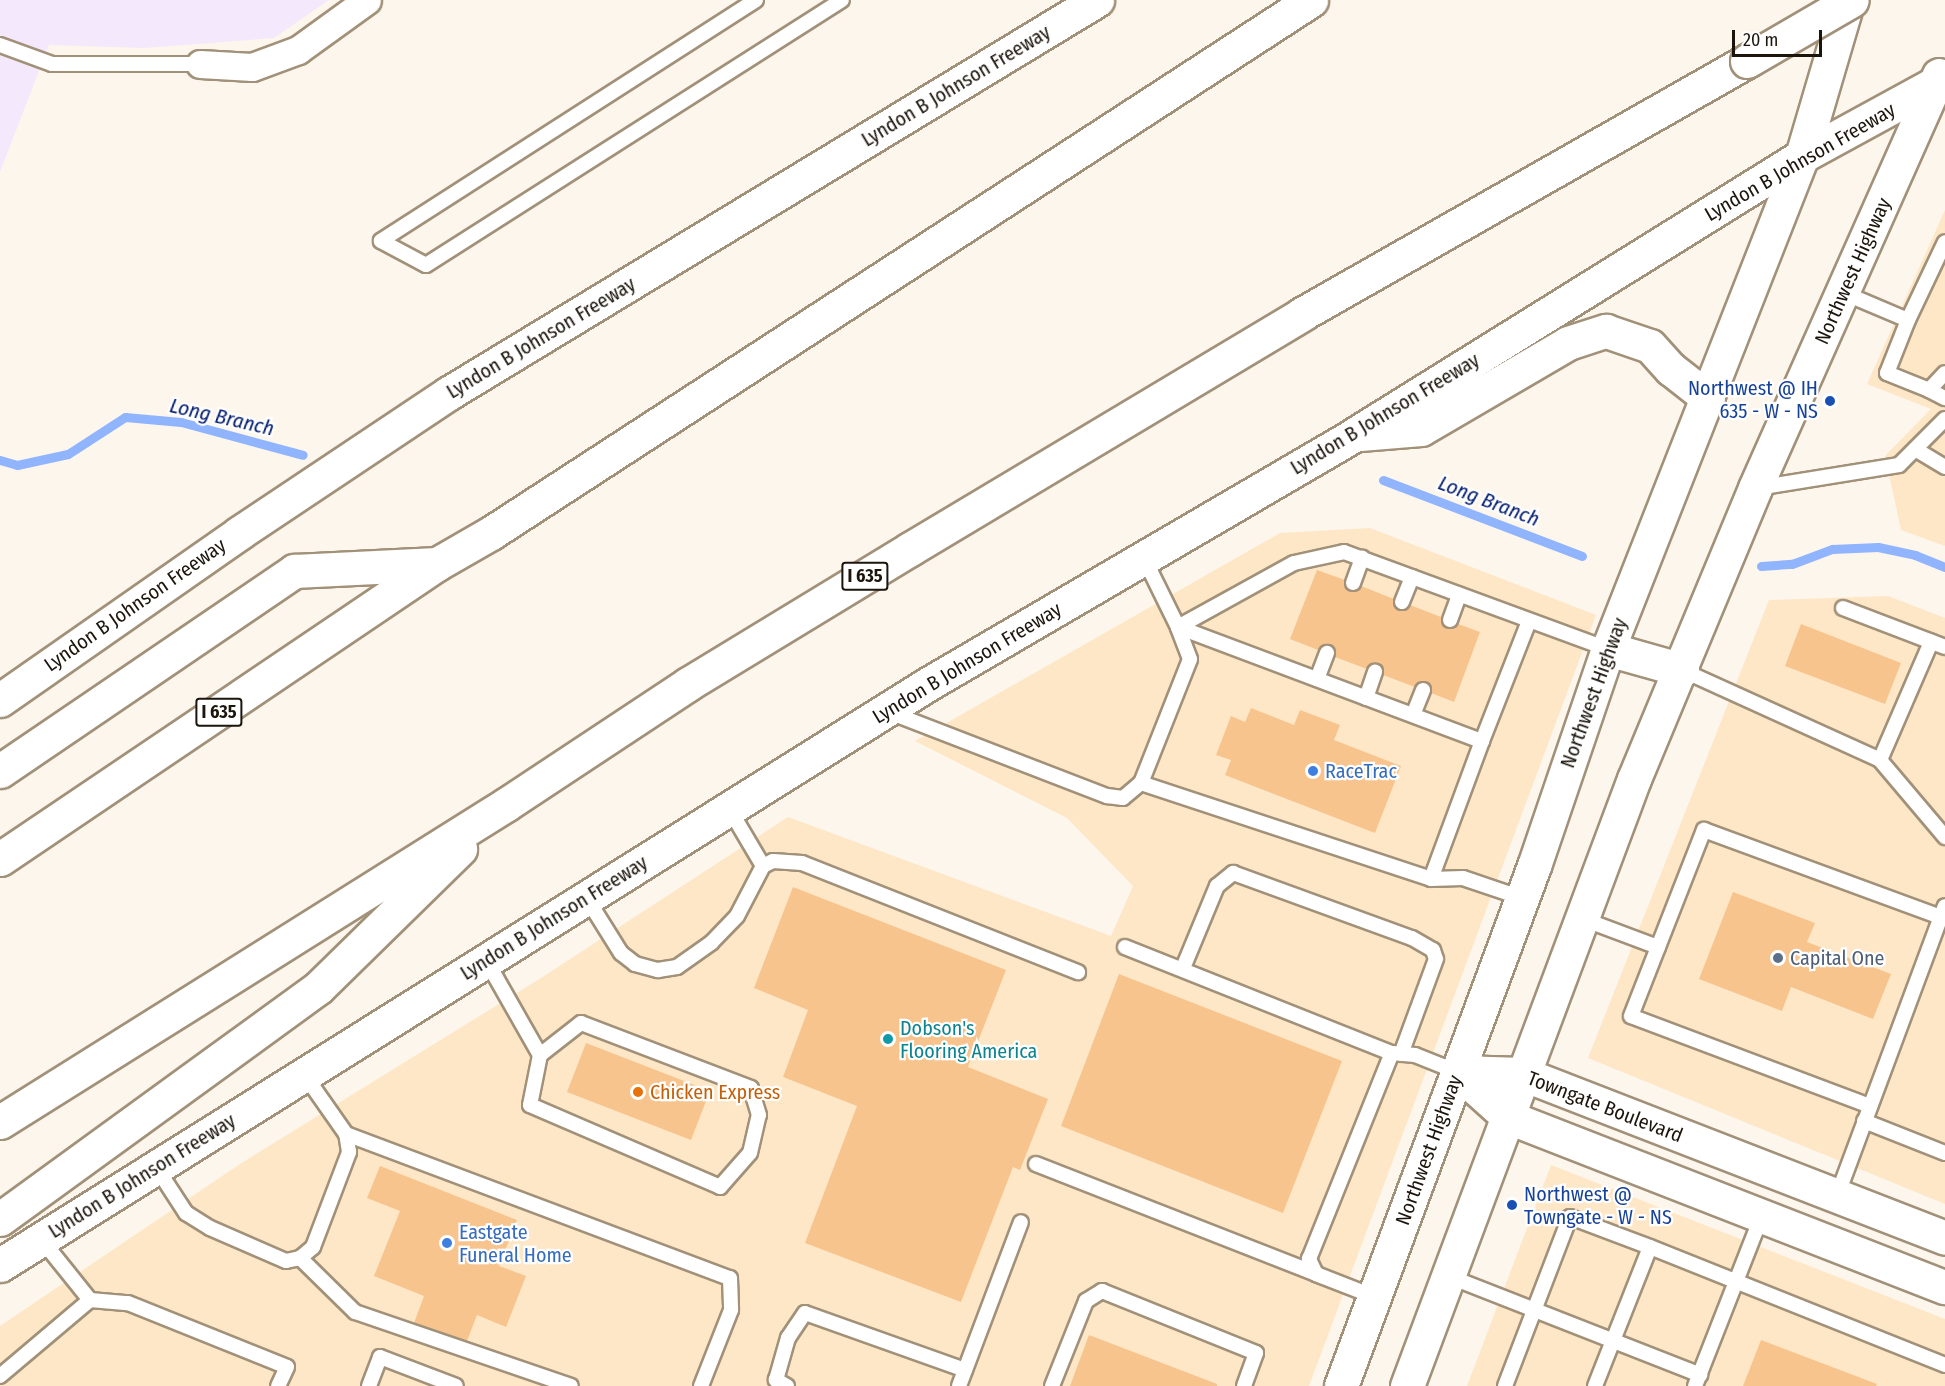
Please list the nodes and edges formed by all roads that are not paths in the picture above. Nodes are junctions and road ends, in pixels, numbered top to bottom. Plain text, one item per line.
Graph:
1 (367, 0) edge
2 (756, 0) edge
3 (842, 0) edge
4 (1097, 0) edge
5 (1311, 0) edge
6 (1850, 0) edge
7 (0, 45) edge
8 (200, 64) joint
9 (1942, 74) edge
10 (1803, 156) junction
11 (1945, 242) edge
12 (1844, 293) junction
13 (1908, 320) junction
14 (1945, 373) edge
15 (1929, 390) junction
16 (1708, 398) junction
17 (1945, 398) edge
18 (1945, 419) edge
19 (1355, 434) junction
20 (1915, 449) junction
21 (1945, 467) edge
22 (1755, 488) junction
23 (1144, 558) junction
24 (1362, 558) junction
25 (437, 564) junction
26 (1412, 577) junction
27 (1353, 583) dead end
28 (1459, 594) junction
29 (1402, 602) dead end
30 (1843, 608) dead end
31 (1450, 620) dead end
32 (1529, 621) junction
33 (1178, 627) junction
34 (1931, 642) junction
35 (1945, 647) edge
36 (1608, 649) junction
37 (1327, 653) dead end
38 (1682, 670) junction
39 (1375, 672) dead end
40 (1317, 679) junction
41 (1423, 690) dead end
42 (1366, 698) junction
43 (0, 700) edge
44 (886, 711) junction
45 (1413, 715) junction
46 (1482, 741) junction
47 (1880, 760) junction
48 (0, 771) edge
49 (1141, 783) junction
50 (507, 804) junction
51 (730, 810) junction
52 (1945, 837) edge
53 (0, 859) edge
54 (763, 866) junction
55 (1431, 879) junction
56 (586, 897) junction
57 (1522, 898) junction
58 (1943, 912) edge
59 (1583, 919) junction
60 (1658, 946) junction
61 (1125, 947) dead end
62 (486, 960) junction
63 (1183, 968) junction
64 (1078, 972) dead end
65 (1397, 1053) junction
66 (540, 1055) junction
67 (1458, 1072) junction
68 (304, 1074) junction
69 (1523, 1074) junction
70 (1870, 1106) junction
71 (1508, 1116) junction
72 (1864, 1121) junction
73 (0, 1122) edge
74 (346, 1134) junction
75 (1945, 1153) edge
76 (1036, 1164) dead end
77 (156, 1167) junction
78 (1837, 1196) junction
79 (1762, 1215) junction
80 (0, 1219) edge
81 (1021, 1222) dead end
82 (1945, 1238) edge
83 (41, 1239) junction
84 (1650, 1247) junction
85 (300, 1258) junction
86 (0, 1264) edge
87 (1316, 1274) junction
88 (1448, 1276) junction
89 (1736, 1282) junction
90 (1945, 1287) edge
91 (1375, 1297) junction
92 (90, 1300) junction
93 (1534, 1309) junction
94 (1613, 1340) junction
95 (1945, 1365) edge
96 (965, 1370) junction
97 (0, 1376) edge
98 (1697, 1380) edge
99 (278, 1386) edge
100 (369, 1386) edge
101 (456, 1386) edge
102 (571, 1386) edge
103 (701, 1386) edge
104 (788, 1386) edge
105 (959, 1386) edge
106 (1052, 1386) edge
107 (1244, 1386) edge
108 (1341, 1386) edge
109 (1407, 1386) edge
110 (1505, 1386) edge
111 (1595, 1386) edge

1 - 8 street
2 - 3 lane
4 - 43 main road, Lyndon B Johnson Freeway
5 - 25 main road, I 635
6 - 10 main road, Northwest Highway
6 - 50 main road, I 635, bridge
7 - 8 lane
9 - 10 main road, Lyndon B Johnson Freeway
9 - 12 main road, Northwest Highway
10 - 16 main road, Northwest Highway
10 - 19 main road, Lyndon B Johnson Freeway
11 - 13 lane
12 - 13 lane
12 - 22 main road, Northwest Highway
13 - 15 lane
14 - 15 lane
15 - 17 lane
16 - 19 main road
16 - 36 main road, Northwest Highway
18 - 20 lane
19 - 23 main road, Lyndon B Johnson Freeway
20 - 21 lane
20 - 22 lane
22 - 38 main road, Northwest Highway
23 - 33 lane
23 - 44 main road, Lyndon B Johnson Freeway
24 - 26 lane
24 - 27 lane
24 - 33 lane
25 - 48 main road
25 - 53 main road, I 635
26 - 28 lane
26 - 29 lane
28 - 31 lane
28 - 32 lane
30 - 34 lane
32 - 36 lane
32 - 46 lane
33 - 40 lane
33 - 49 lane
34 - 35 lane
34 - 47 lane
36 - 38 main road
36 - 57 main road, Northwest Highway
37 - 40 lane
38 - 47 lane
38 - 59 main road, Northwest Highway
39 - 42 lane
40 - 42 lane
41 - 45 lane
42 - 45 lane
44 - 49 lane
44 - 51 main road, Lyndon B Johnson Freeway
45 - 46 lane
46 - 55 lane
47 - 52 lane
49 - 55 lane
50 - 73 main road, I 635
50 - 80 main road
51 - 54 lane
51 - 56 main road, Lyndon B Johnson Freeway
54 - 56 lane
54 - 64 lane
55 - 57 lane
56 - 62 main road, Lyndon B Johnson Freeway
57 - 67 main road, Northwest Highway
58 - 60 lane
58 - 70 lane
59 - 60 lane
59 - 69 main road, Northwest Highway
60 - 70 lane
61 - 63 lane
62 - 66 lane
62 - 68 main road, Lyndon B Johnson Freeway
63 - 65 lane
63 - 65 lane
65 - 67 lane
65 - 87 lane
66 - 66 lane
67 - 69 main road, Towngate Boulevard
67 - 71 main road
67 - 91 main road, Northwest Highway
68 - 74 lane
68 - 77 main road, Lyndon B Johnson Freeway
69 - 71 main road, Northwest Highway
69 - 78 main road, Towngate Boulevard
70 - 72 lane
71 - 79 main road
71 - 88 main road, Northwest Highway
72 - 75 lane
72 - 78 lane
74 - 85 lane
74 - 103 lane
76 - 87 lane
77 - 83 main road, Lyndon B Johnson Freeway
77 - 85 lane
78 - 82 main road, Towngate Boulevard
79 - 89 lane
79 - 90 main road
81 - 96 lane
83 - 86 main road, Lyndon B Johnson Freeway
83 - 92 lane
84 - 89 lane
84 - 93 lane
84 - 94 lane
85 - 102 lane
87 - 91 lane
88 - 93 lane
88 - 109 main road, Northwest Highway
89 - 95 lane
89 - 98 lane
91 - 108 main road, Northwest Highway
92 - 97 lane
92 - 99 lane
93 - 94 lane
93 - 110 lane
94 - 98 lane
94 - 111 lane
96 - 104 lane
96 - 105 lane
100 - 101 lane
106 - 107 lane

